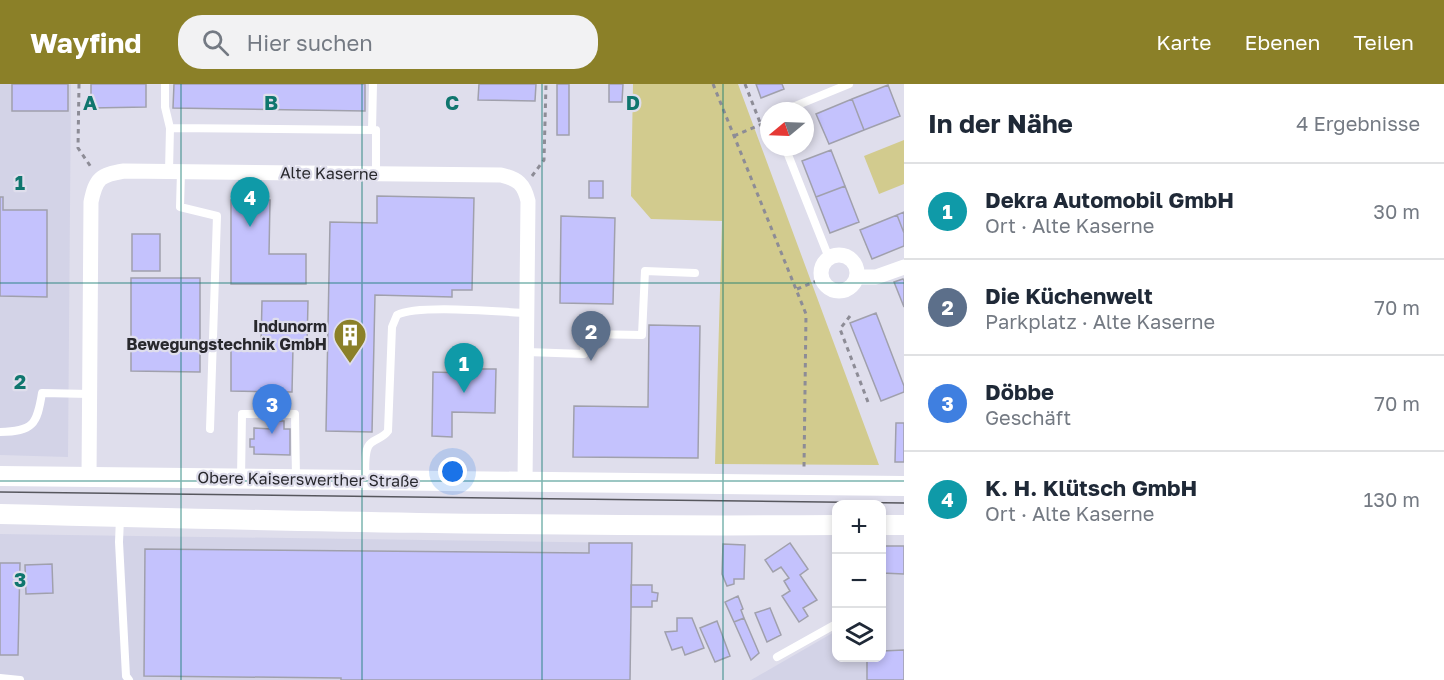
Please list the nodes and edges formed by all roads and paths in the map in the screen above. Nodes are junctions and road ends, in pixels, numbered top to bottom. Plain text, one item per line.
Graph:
1 (79, 84) edge
2 (165, 84) edge
3 (374, 84) edge
4 (546, 84) edge
5 (713, 84) edge
6 (745, 84) edge
7 (849, 84) edge
8 (805, 102) edge
9 (760, 122) edge
10 (760, 125) edge
11 (170, 128) junction
12 (372, 130) junction
13 (734, 136) junction
14 (789, 156) edge
15 (175, 171) junction
16 (376, 173) junction
17 (99, 178) junction
18 (524, 188) junction
19 (829, 258) junction
20 (904, 267) edge
21 (695, 273) dead end
22 (857, 277) junction
23 (822, 279) junction
24 (797, 289) junction
25 (528, 313) junction
26 (850, 316) dead end
27 (527, 352) junction
28 (90, 394) junction
29 (868, 402) dead end
30 (210, 429) dead end
31 (0, 432) edge
32 (0, 476) edge
33 (89, 477) junction
34 (241, 479) junction
35 (296, 479) junction
36 (365, 480) junction
37 (525, 482) junction
38 (804, 484) junction
39 (904, 486) edge
40 (0, 514) edge
41 (120, 517) junction
42 (832, 525) edge
43 (886, 525) edge
44 (904, 525) edge
45 (832, 627) edge
46 (777, 657) dead end
47 (0, 678) edge
48 (20, 680) edge
49 (129, 680) edge

1 - 17 path
2 - 11 lane
3 - 12 lane
4 - 18 path
5 - 13 path
6 - 9 path
7 - 8 lane
10 - 13 path
11 - 12 lane
11 - 15 lane
12 - 16 lane
13 - 24 path
14 - 19 lane
15 - 16 street, Alte Kaserne
15 - 17 street, Alte Kaserne
15 - 30 lane
16 - 18 street, Alte Kaserne
17 - 28 street
18 - 25 street
19 - 22 street
19 - 23 street
20 - 22 street
21 - 27 lane
22 - 23 street
23 - 24 path
24 - 38 path
25 - 27 street
25 - 36 lane
26 - 29 path
27 - 37 street
28 - 31 lane
28 - 33 street
32 - 33 street, Obere Kaiserswerther Straße
33 - 34 street, Obere Kaiserswerther Straße
34 - 35 street, Obere Kaiserswerther Straße
34 - 35 lane
35 - 36 street, Obere Kaiserswerther Straße
36 - 37 street, Obere Kaiserswerther Straße
37 - 38 street, Obere Kaiserswerther Straße
38 - 39 street, Obere Kaiserswerther Straße
40 - 41 street
41 - 42 street
41 - 49 lane
43 - 44 street
45 - 46 lane
47 - 48 lane

